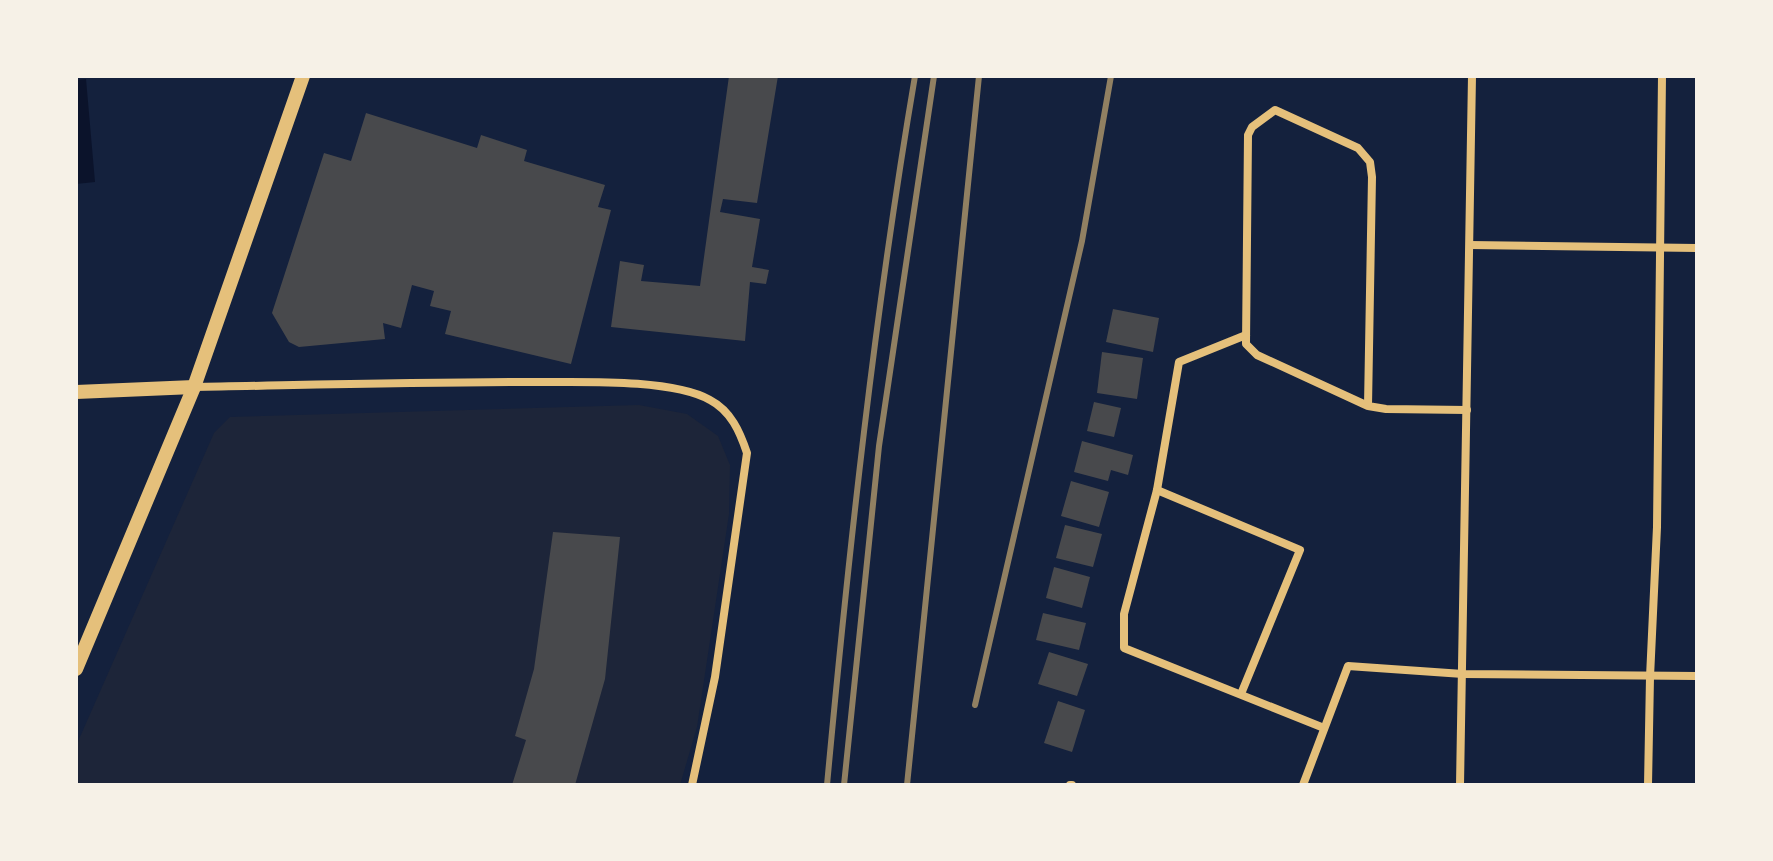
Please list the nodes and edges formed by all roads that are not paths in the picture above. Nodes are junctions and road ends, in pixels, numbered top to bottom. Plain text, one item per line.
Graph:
1 (303, 76) edge
2 (1472, 76) edge
3 (1662, 76) edge
4 (1470, 245) junction
5 (1660, 247) junction
6 (1697, 248) edge
7 (1246, 335) junction
8 (194, 387) junction
9 (76, 392) edge
10 (1368, 406) junction
11 (1467, 410) junction
12 (1157, 490) junction
13 (76, 669) edge
14 (1463, 674) junction
15 (1697, 676) edge
16 (1650, 677) junction
17 (1241, 694) junction
18 (1324, 728) junction
19 (692, 785) edge
20 (1303, 785) edge
21 (1460, 785) edge
22 (1648, 785) edge

1 - 8 street
2 - 4 street
3 - 5 street
4 - 5 street
4 - 11 street
5 - 6 street
5 - 16 street
7 - 10 street
7 - 10 street
7 - 12 street
8 - 9 street
8 - 13 street
8 - 19 street
10 - 11 street
11 - 14 street
12 - 17 street
12 - 17 street
14 - 16 street
14 - 18 street
14 - 21 street
15 - 16 street
16 - 22 street
17 - 18 street
18 - 20 street

